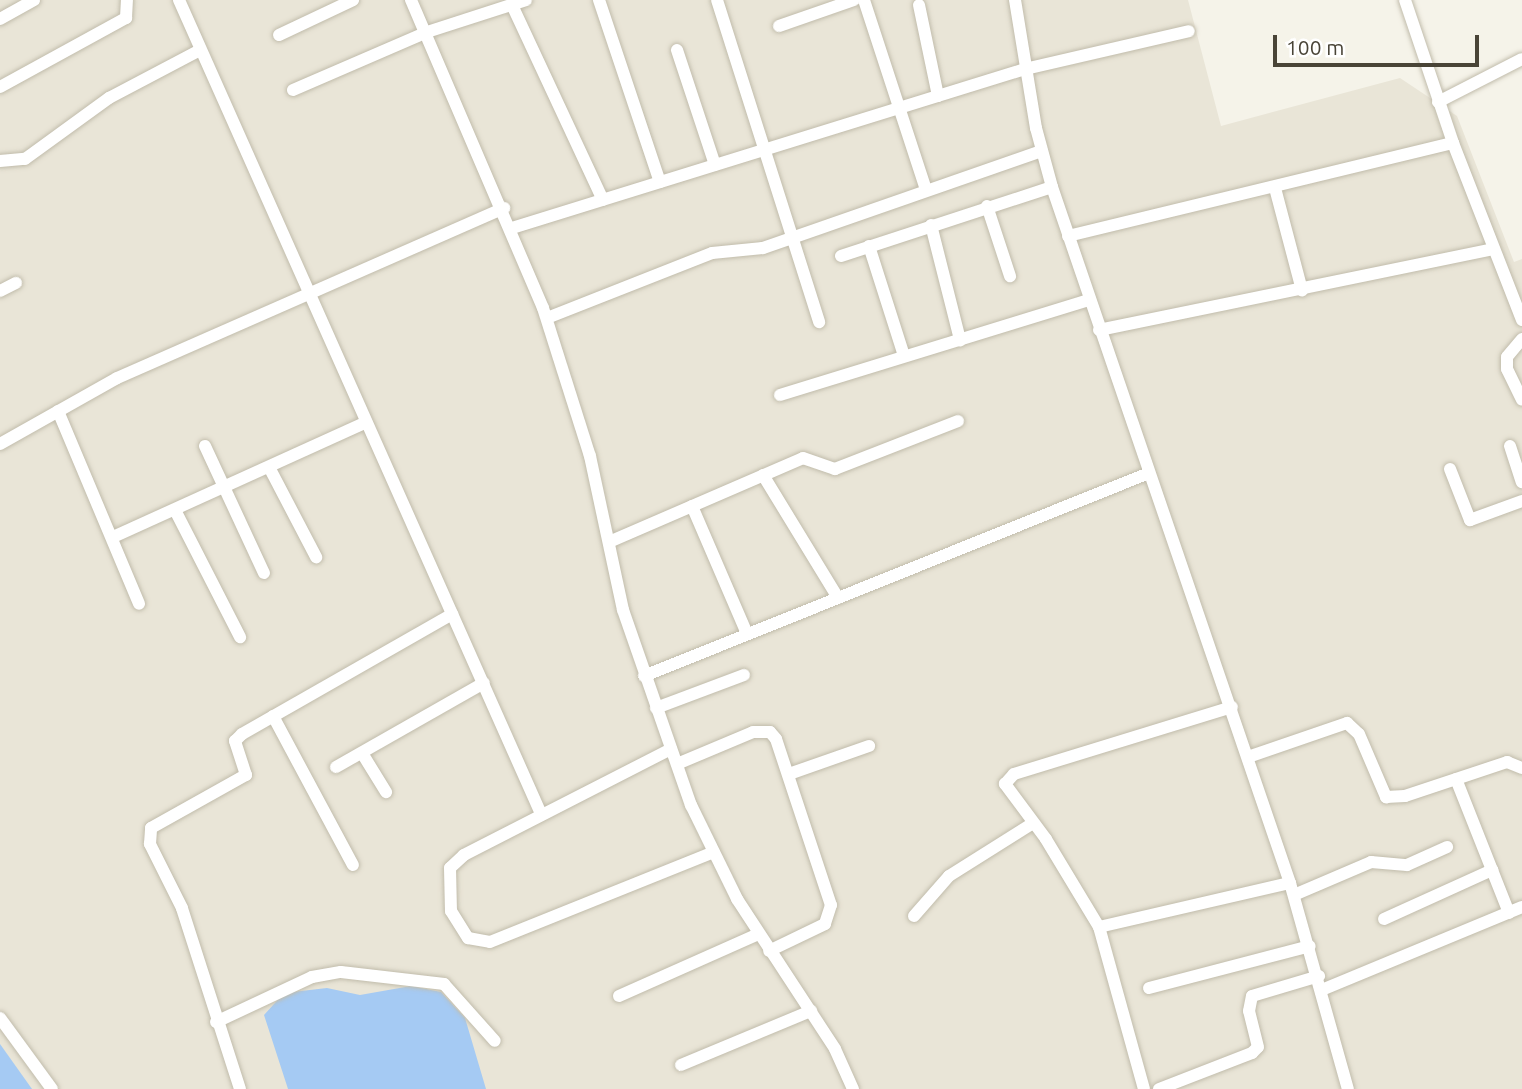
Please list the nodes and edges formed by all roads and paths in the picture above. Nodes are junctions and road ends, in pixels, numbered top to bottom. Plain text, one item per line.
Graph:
1 (34, 0) edge
2 (127, 0) edge
3 (179, 0) edge
4 (354, 0) edge
5 (411, 0) edge
6 (526, 0) edge
7 (599, 0) edge
8 (716, 0) edge
9 (854, 0) edge
10 (864, 0) edge
11 (1015, 0) edge
12 (1405, 0) edge
13 (512, 5) junction
14 (919, 5) dead end
15 (0, 19) edge
16 (779, 26) dead end
17 (1189, 31) dead end
18 (427, 32) junction
19 (279, 35) dead end
20 (200, 50) junction
21 (677, 50) dead end
22 (1522, 59) edge
23 (1025, 68) junction
24 (0, 87) edge
25 (293, 90) dead end
26 (938, 96) junction
27 (1438, 102) junction
28 (902, 107) junction
29 (1452, 143) junction
30 (765, 150) junction
31 (1042, 151) junction
32 (0, 162) edge
33 (715, 165) junction
34 (660, 182) junction
35 (1052, 187) junction
36 (1275, 188) junction
37 (926, 190) junction
38 (603, 200) junction
39 (987, 206) junction
40 (503, 208) junction
41 (931, 225) junction
42 (512, 228) junction
43 (792, 236) junction
44 (1068, 236) junction
45 (869, 246) junction
46 (1492, 249) junction
47 (841, 256) dead end
48 (1010, 276) dead end
49 (16, 283) dead end
50 (1302, 290) junction
51 (0, 291) edge
52 (309, 297) junction
53 (1089, 300) junction
54 (1520, 306) edge
55 (547, 318) junction
56 (1522, 320) edge
57 (819, 322) dead end
58 (1099, 330) junction
59 (1522, 339) edge
60 (960, 340) junction
61 (904, 356) junction
62 (780, 395) dead end
63 (1522, 400) edge
64 (58, 411) junction
65 (958, 421) dead end
66 (366, 422) junction
67 (0, 444) edge
68 (205, 446) dead end
69 (1510, 446) dead end
70 (269, 467) junction
71 (1450, 468) dead end
72 (1149, 473) junction
73 (763, 475) junction
74 (1522, 482) edge
75 (223, 488) junction
76 (1522, 501) edge
77 (692, 506) junction
78 (175, 510) junction
79 (113, 537) junction
80 (609, 542) junction
81 (316, 557) dead end
82 (264, 573) dead end
83 (838, 598) junction
84 (139, 604) dead end
85 (452, 614) junction
86 (747, 634) junction
87 (240, 637) dead end
88 (644, 676) junction
89 (744, 676) dead end
90 (484, 683) junction
91 (1232, 707) junction
92 (656, 708) junction
93 (273, 716) junction
94 (869, 746) dead end
95 (671, 749) junction
96 (362, 753) junction
97 (1248, 757) junction
98 (677, 764) junction
99 (336, 768) dead end
100 (1522, 768) edge
101 (789, 774) junction
102 (1456, 779) junction
103 (386, 792) dead end
104 (541, 814) junction
105 (1034, 823) junction
106 (1447, 847) dead end
107 (711, 853) junction
108 (353, 865) dead end
109 (1492, 870) junction
110 (1292, 889) junction
111 (1522, 907) edge
112 (1509, 913) junction
113 (914, 916) dead end
114 (1384, 919) dead end
115 (1098, 927) junction
116 (758, 934) junction
117 (1310, 946) junction
118 (769, 950) junction
119 (1322, 983) junction
120 (1149, 988) dead end
121 (619, 996) dead end
122 (811, 1012) junction
123 (0, 1018) edge
124 (216, 1022) junction
125 (495, 1041) dead end
126 (681, 1065) dead end
127 (52, 1089) edge
128 (240, 1089) edge
129 (853, 1089) edge
130 (1143, 1089) edge
131 (1159, 1089) edge
132 (1348, 1089) edge

1 - 15 street
2 - 24 street
3 - 20 street
4 - 19 street
5 - 18 street
6 - 13 street
7 - 34 street
8 - 30 street
9 - 16 street
10 - 28 street
11 - 23 street
12 - 27 street
13 - 18 street
13 - 38 street
14 - 26 street
17 - 23 street
18 - 25 street
18 - 40 street
20 - 32 street
20 - 52 street
21 - 33 street
22 - 27 street
23 - 26 street
23 - 31 street
26 - 28 street
27 - 29 street
28 - 30 street
28 - 37 street
29 - 36 street
29 - 46 street
30 - 33 street
30 - 43 street
31 - 35 street
31 - 37 street
33 - 34 street
34 - 38 street
35 - 39 street
35 - 44 street
36 - 44 street
36 - 50 street
37 - 43 street
38 - 42 street
39 - 41 street
39 - 48 street
40 - 42 street
40 - 52 street
41 - 45 street
41 - 60 street
42 - 55 street
43 - 55 street
43 - 57 street
44 - 53 street
45 - 47 street
45 - 61 street
46 - 50 street
46 - 54 street
49 - 51 street
50 - 58 street
52 - 64 street
52 - 66 street
53 - 58 street
53 - 60 street
54 - 56 street
55 - 80 street
58 - 72 street
59 - 63 street
60 - 61 street
61 - 62 street
64 - 67 street
64 - 79 street
65 - 73 street
66 - 70 street
66 - 85 street
68 - 75 street
69 - 74 street
70 - 75 street
70 - 81 street
71 - 76 street
72 - 83 street
72 - 91 street
73 - 77 street
73 - 83 street
75 - 78 street
75 - 82 street
77 - 80 street
77 - 86 street
78 - 79 street
78 - 87 street
79 - 84 street
80 - 88 street
83 - 86 street
85 - 90 street
85 - 93 street
86 - 88 street
88 - 92 street
89 - 92 street
90 - 96 street
90 - 104 street
91 - 97 street
91 - 105 street
92 - 95 street
93 - 108 street
93 - 124 street
94 - 101 street
95 - 98 street
95 - 104 street
96 - 99 street
96 - 103 street
97 - 102 street
97 - 110 street
98 - 101 street
98 - 107 street
100 - 102 street
101 - 118 street
102 - 109 street
104 - 107 street
105 - 113 street
105 - 115 street
106 - 110 street
107 - 116 street
109 - 112 street
109 - 114 street
110 - 115 street
110 - 117 street
111 - 112 street
112 - 119 street
115 - 130 street
116 - 118 street
116 - 121 street
117 - 119 street
117 - 120 street
118 - 122 street
119 - 131 street
119 - 132 street
122 - 126 street
122 - 129 street
123 - 127 street
124 - 125 street
124 - 128 street

